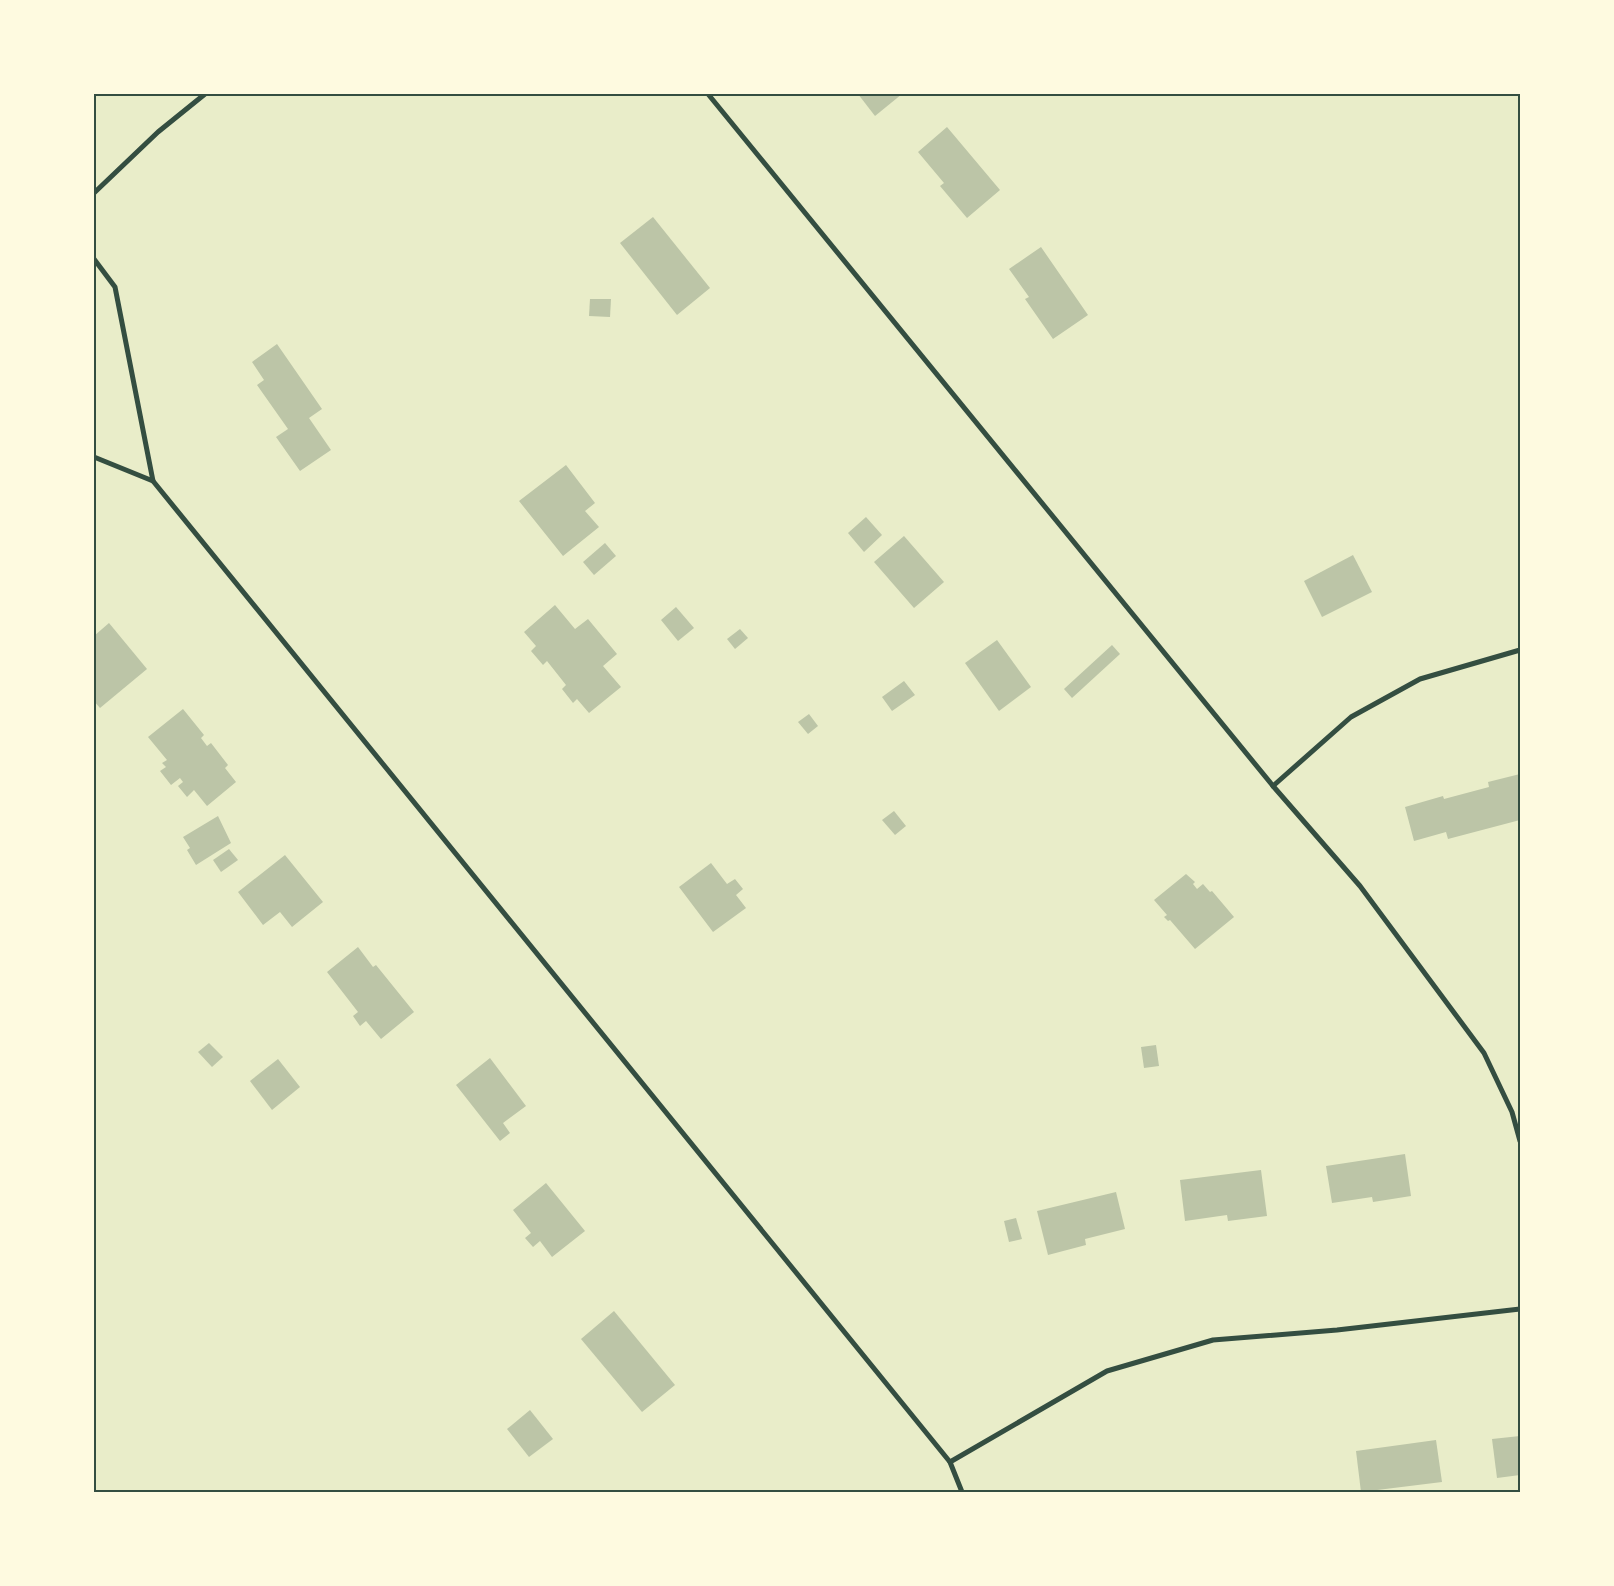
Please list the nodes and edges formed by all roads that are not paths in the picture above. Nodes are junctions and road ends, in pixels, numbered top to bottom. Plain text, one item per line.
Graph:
1 (205, 94) edge
2 (708, 94) edge
3 (94, 193) edge
4 (94, 260) edge
5 (94, 457) edge
6 (154, 481) junction
7 (1520, 650) edge
8 (1273, 786) junction
9 (1520, 1141) edge
10 (1520, 1309) edge
11 (950, 1462) junction
12 (962, 1492) edge

1 - 3 street
2 - 8 street
4 - 6 street
5 - 6 street
6 - 11 street
7 - 8 street
8 - 9 street
10 - 11 street
11 - 12 street

